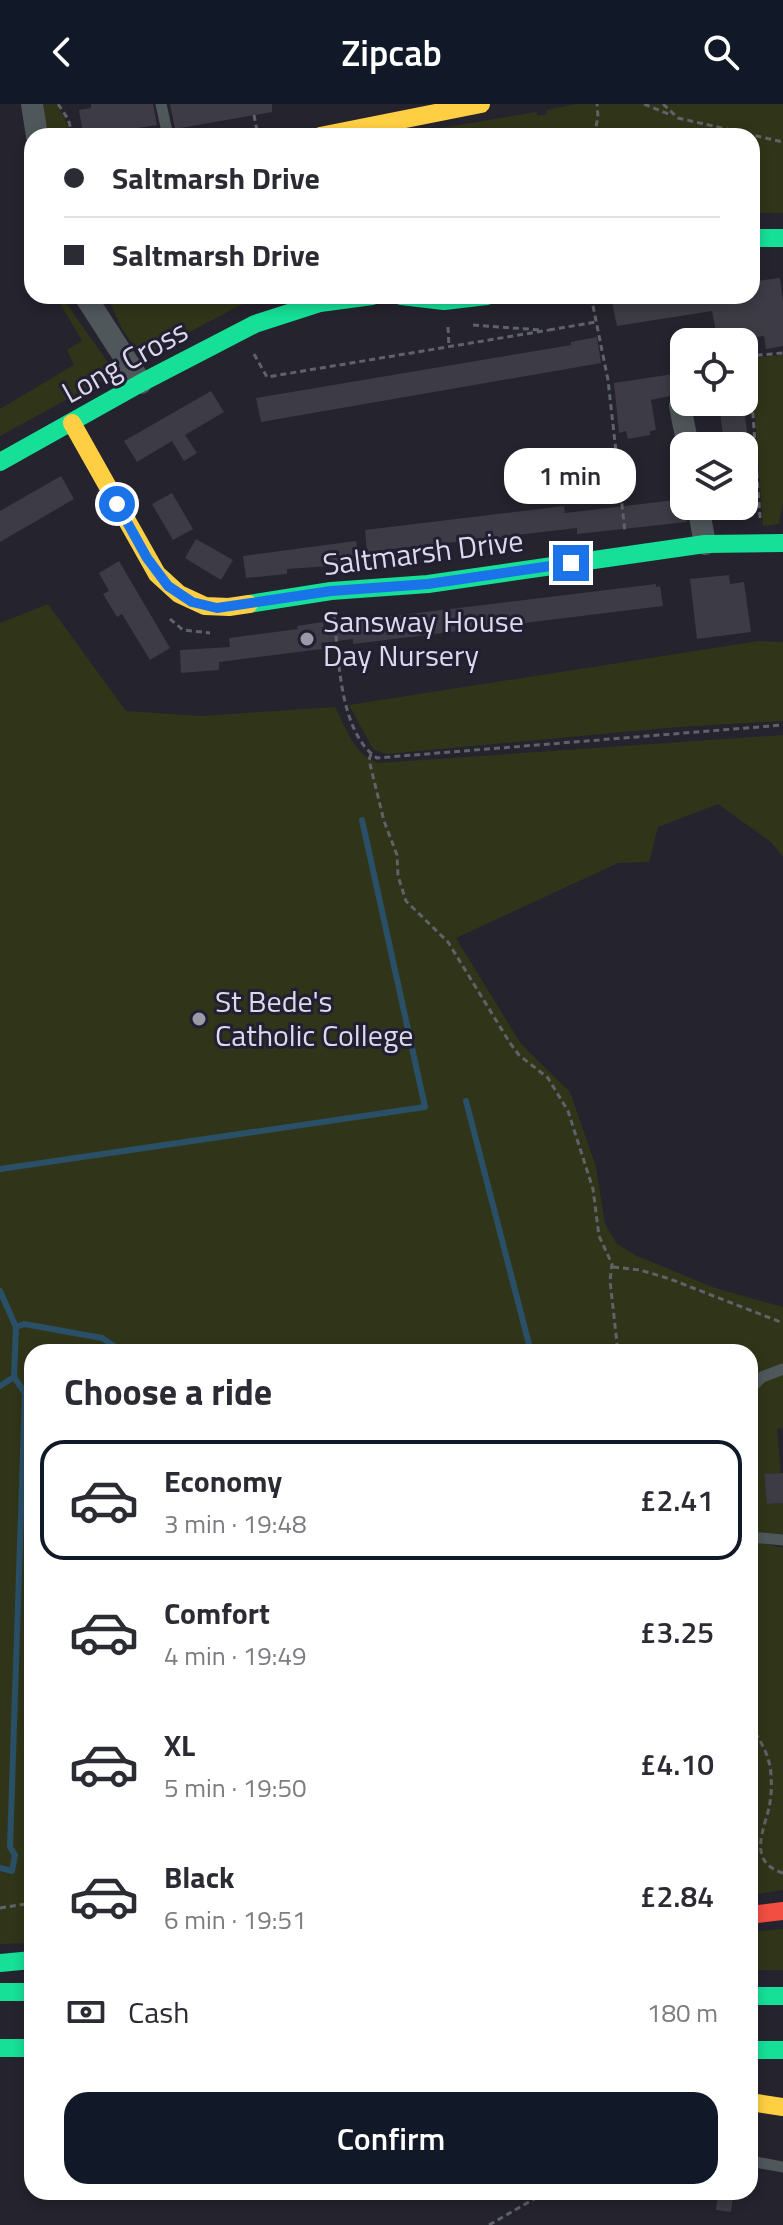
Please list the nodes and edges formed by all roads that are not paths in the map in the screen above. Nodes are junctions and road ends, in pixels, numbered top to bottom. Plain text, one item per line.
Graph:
1 (32, 104) edge
2 (161, 104) edge
3 (480, 104) edge
4 (36, 128) edge
5 (166, 128) edge
6 (360, 128) edge
7 (760, 238) edge
8 (783, 238) edge
9 (90, 304) edge
10 (317, 304) edge
11 (141, 383) junction
12 (72, 423) junction
13 (0, 462) edge
14 (701, 520) edge
15 (783, 543) edge
16 (705, 544) junction
17 (783, 1369) edge
18 (758, 1381) edge
19 (758, 1538) edge
20 (783, 1540) edge
21 (783, 1911) edge
22 (758, 1914) edge
23 (24, 1961) edge
24 (0, 1963) edge
25 (0, 1992) edge
26 (24, 1992) edge
27 (758, 1996) edge
28 (783, 1996) edge
29 (0, 2048) edge
30 (24, 2048) edge
31 (758, 2050) edge
32 (783, 2050) edge
33 (758, 2103) edge
34 (783, 2107) edge
35 (758, 2162) edge
36 (783, 2167) edge

1 - 4 street
2 - 5 lane
3 - 6 main road
7 - 8 main road
9 - 11 street
10 - 11 main road, Long Cross
11 - 12 main road, Long Cross
12 - 13 main road, Long Cross
12 - 16 main road, Saltmarsh Drive
14 - 16 street
15 - 16 main road, Saltmarsh Drive
17 - 18 lane
19 - 20 lane
21 - 22 main road
23 - 24 main road
25 - 26 main road
27 - 28 main road
29 - 30 main road
31 - 32 main road
33 - 34 main road
35 - 36 lane

